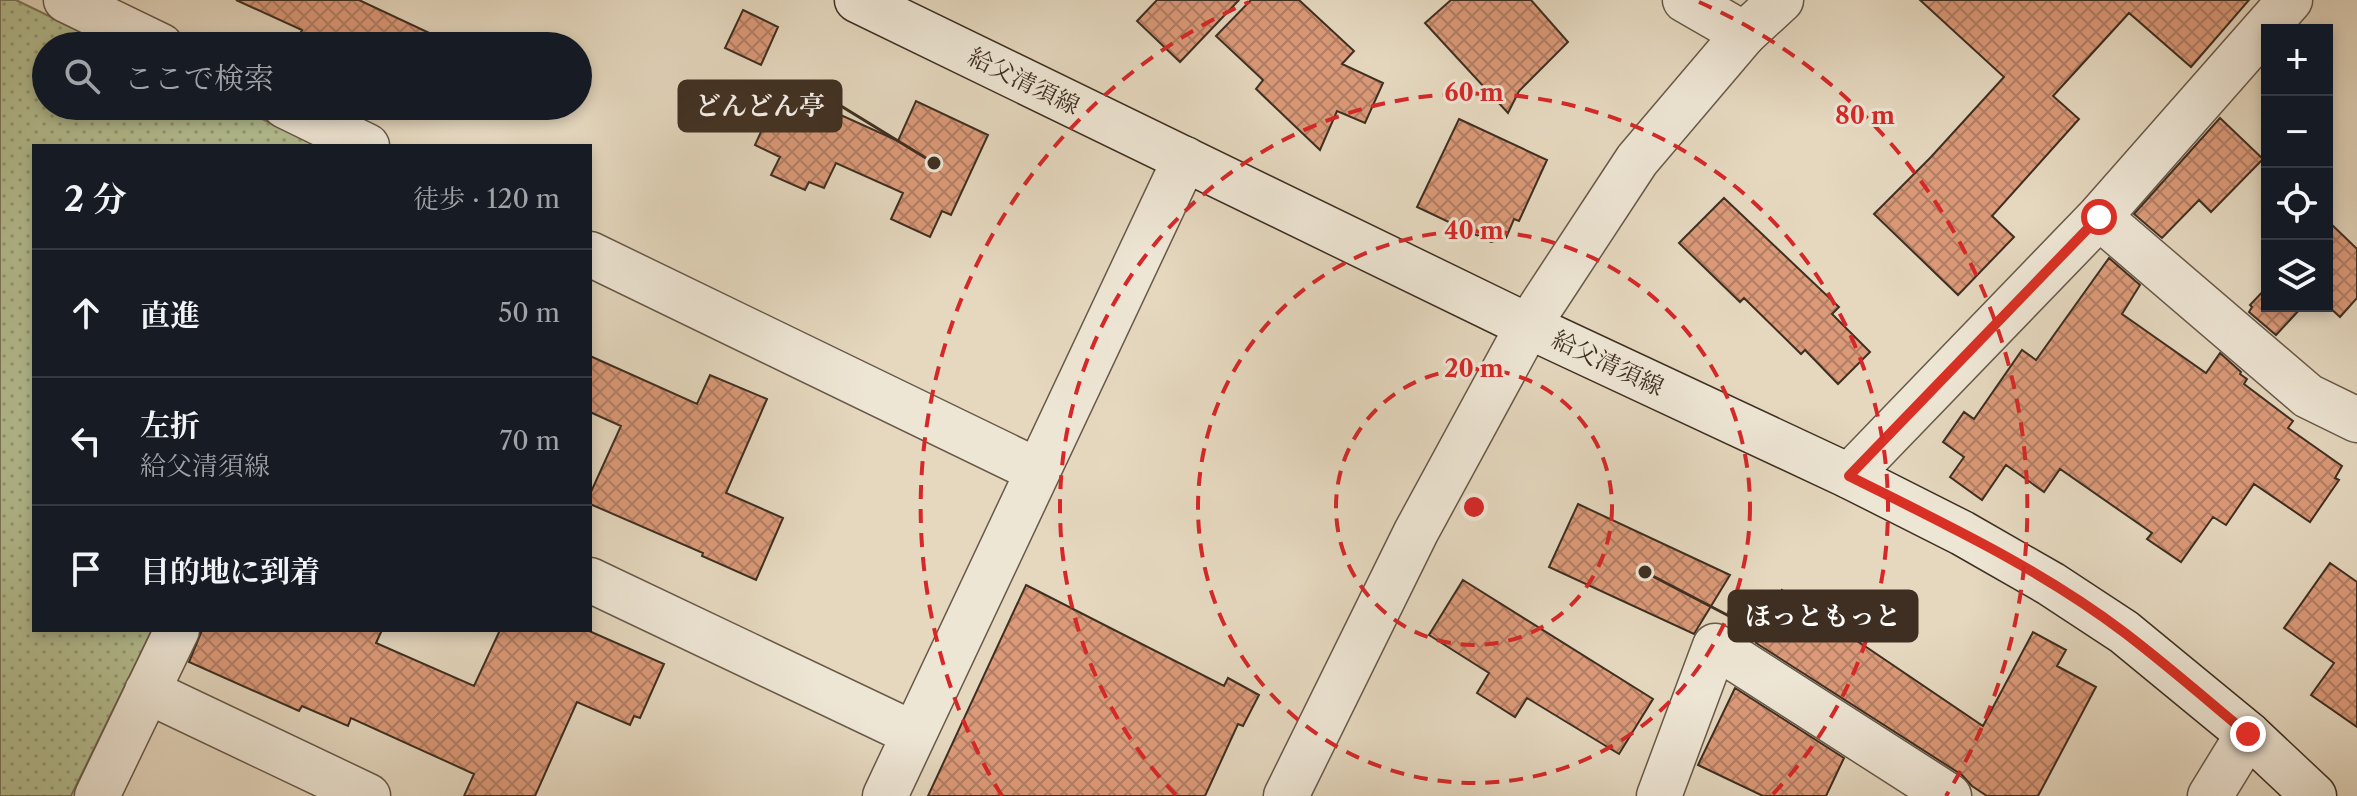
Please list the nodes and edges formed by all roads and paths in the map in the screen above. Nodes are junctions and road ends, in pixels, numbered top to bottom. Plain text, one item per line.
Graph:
1 (66, 0) edge
2 (857, 0) edge
3 (1685, 0) edge
4 (1781, 0) edge
5 (2290, 0) edge
6 (132, 32) edge
7 (1744, 34) junction
8 (314, 120) edge
9 (363, 144) edge
10 (1185, 159) junction
11 (2099, 217) junction
12 (592, 255) edge
13 (1528, 326) junction
14 (2357, 420) edge
15 (1038, 471) junction
16 (1849, 476) junction
17 (592, 581) edge
18 (176, 632) edge
19 (147, 691) junction
20 (914, 734) junction
21 (2248, 734) junction
22 (1295, 792) edge
23 (97, 796) edge
24 (368, 796) edge
25 (885, 796) edge
26 (1659, 796) edge
27 (1949, 796) edge
28 (2210, 796) edge
29 (2314, 796) edge

1 - 6 street
2 - 10 street, 給父清須線
3 - 7 street
4 - 7 street
5 - 11 street
7 - 13 street
8 - 9 street
10 - 13 street, 給父清須線
10 - 15 street
11 - 14 street
11 - 16 street
12 - 15 street
13 - 16 street, 給父清須線
13 - 22 street
15 - 20 street
16 - 21 street, 給父清須線
17 - 20 street
18 - 19 street
19 - 23 street
19 - 24 street
20 - 25 street
21 - 28 street
21 - 29 street, 給父清須線
26 - 27 street

